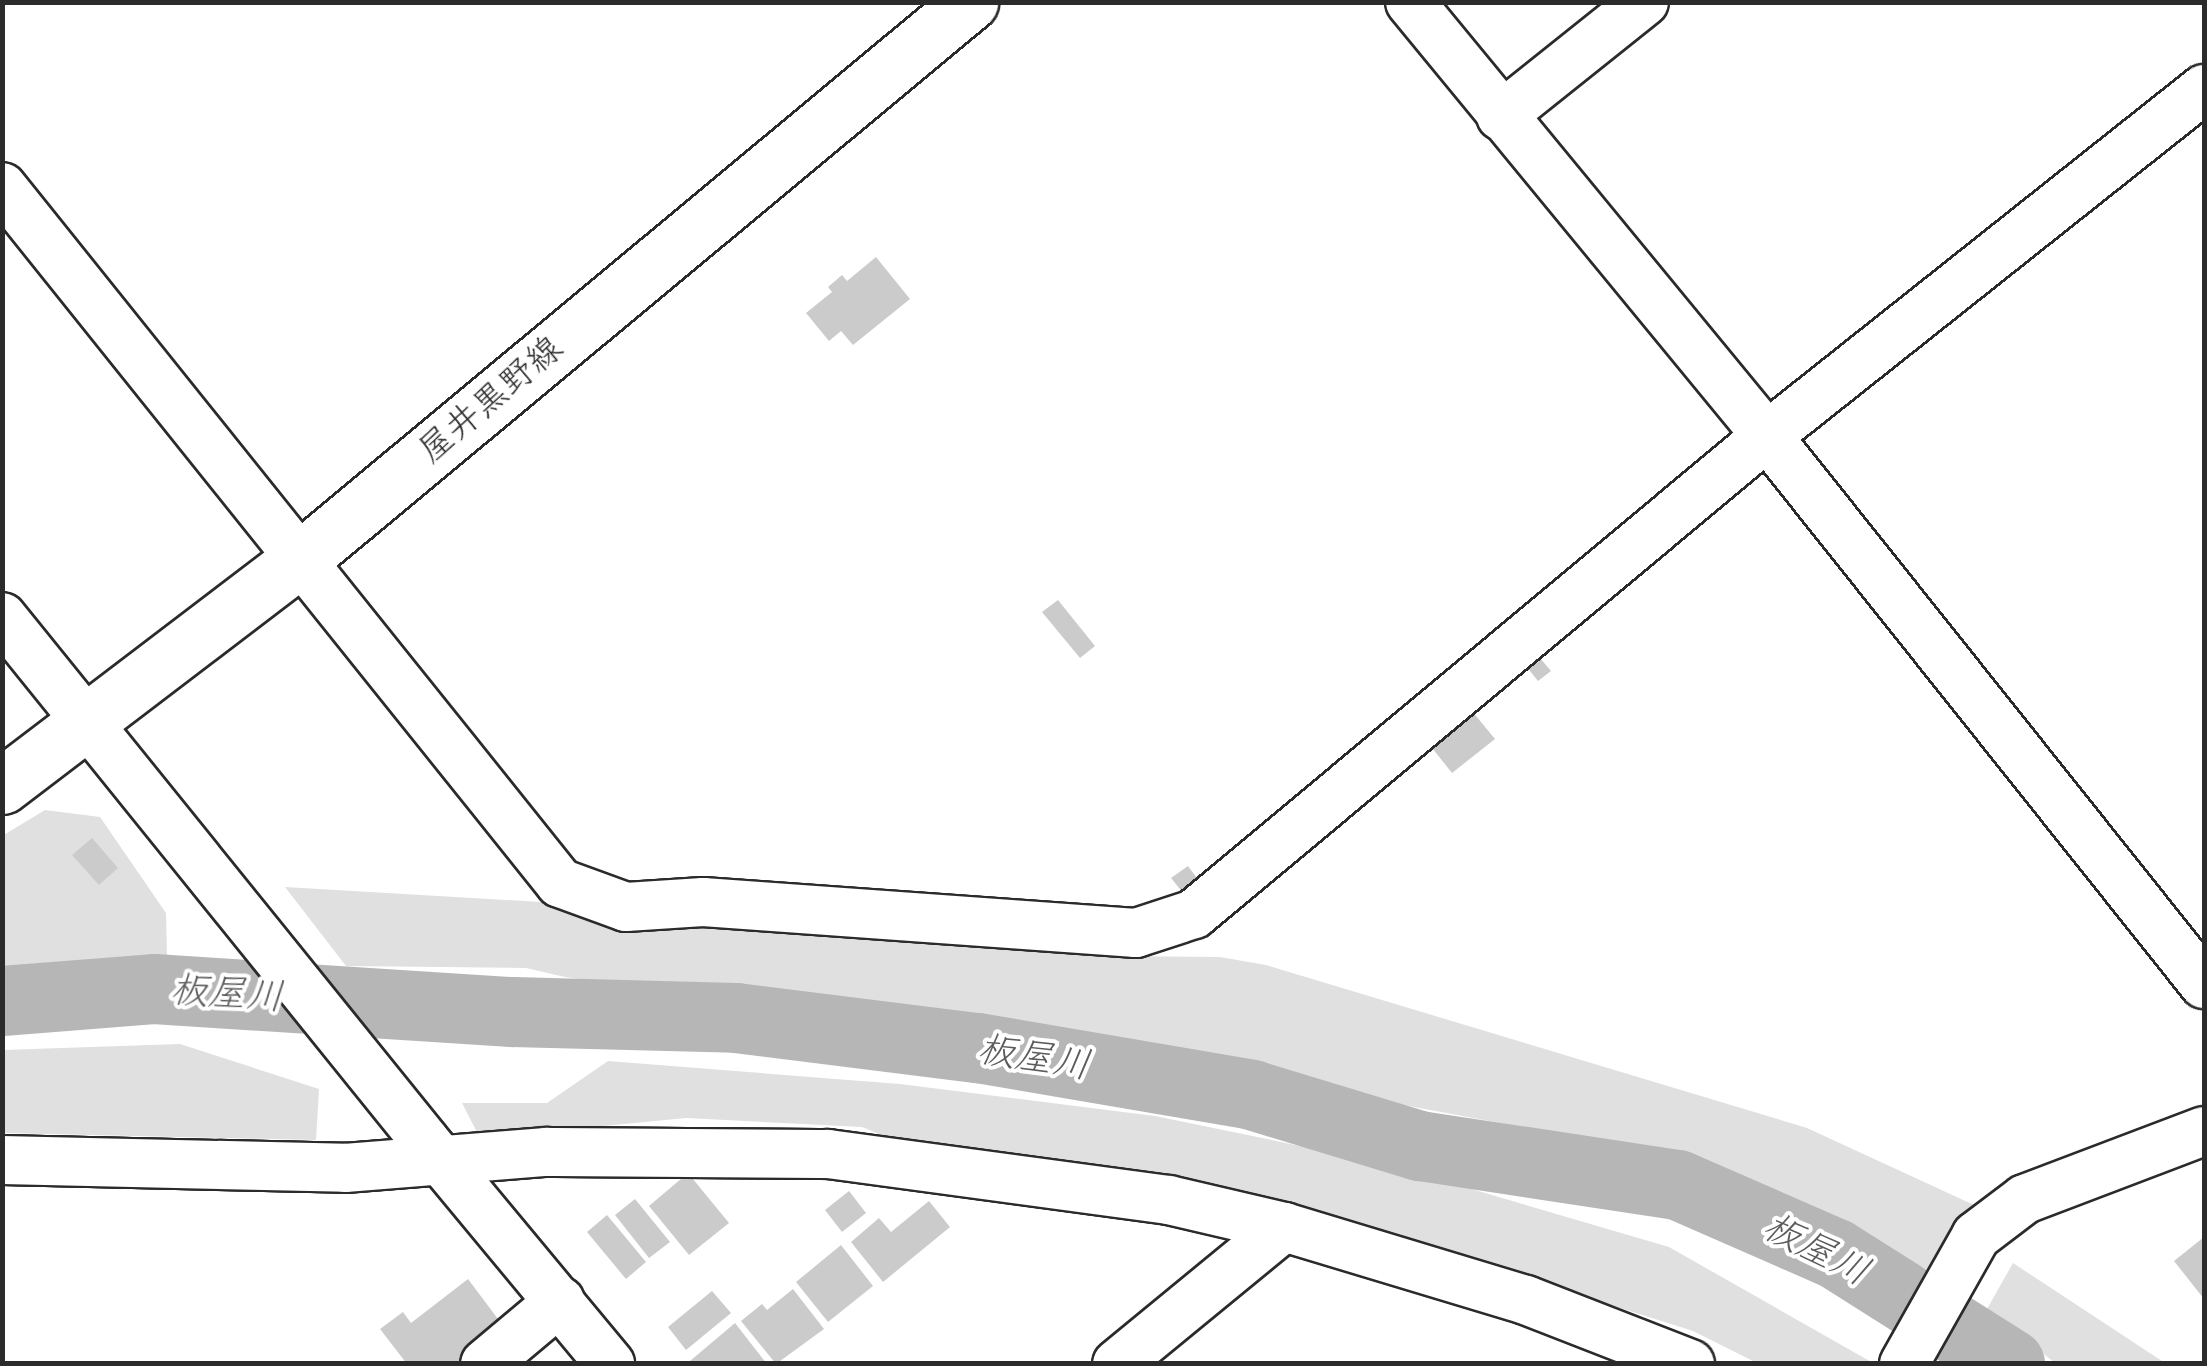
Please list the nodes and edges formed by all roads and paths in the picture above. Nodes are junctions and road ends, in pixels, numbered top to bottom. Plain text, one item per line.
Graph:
1 (970, 2) edge
2 (1410, 2) edge
3 (1644, 2) edge
4 (2204, 88) edge
5 (1501, 116) junction
6 (2, 186) edge
7 (1767, 436) junction
8 (303, 556) junction
9 (2, 617) edge
10 (87, 722) junction
11 (2, 786) edge
12 (2204, 984) edge
13 (2204, 1131) edge
14 (434, 1152) junction
15 (2, 1160) edge
16 (1284, 1227) junction
17 (560, 1301) junction
18 (485, 1364) edge
19 (610, 1364) edge
20 (1118, 1364) edge
21 (1690, 1364) edge
22 (1904, 1364) edge

1 - 8 main road, 屋井黒野線
2 - 5 street
3 - 5 street
4 - 7 street
5 - 7 street
6 - 8 street
7 - 8 street
7 - 12 street
8 - 10 main road, 屋井黒野線
9 - 10 street
10 - 11 main road, 屋井黒野線
10 - 14 street
13 - 22 street
14 - 15 street
14 - 16 street
14 - 17 street
16 - 20 street
16 - 21 street
17 - 18 street
17 - 19 street

